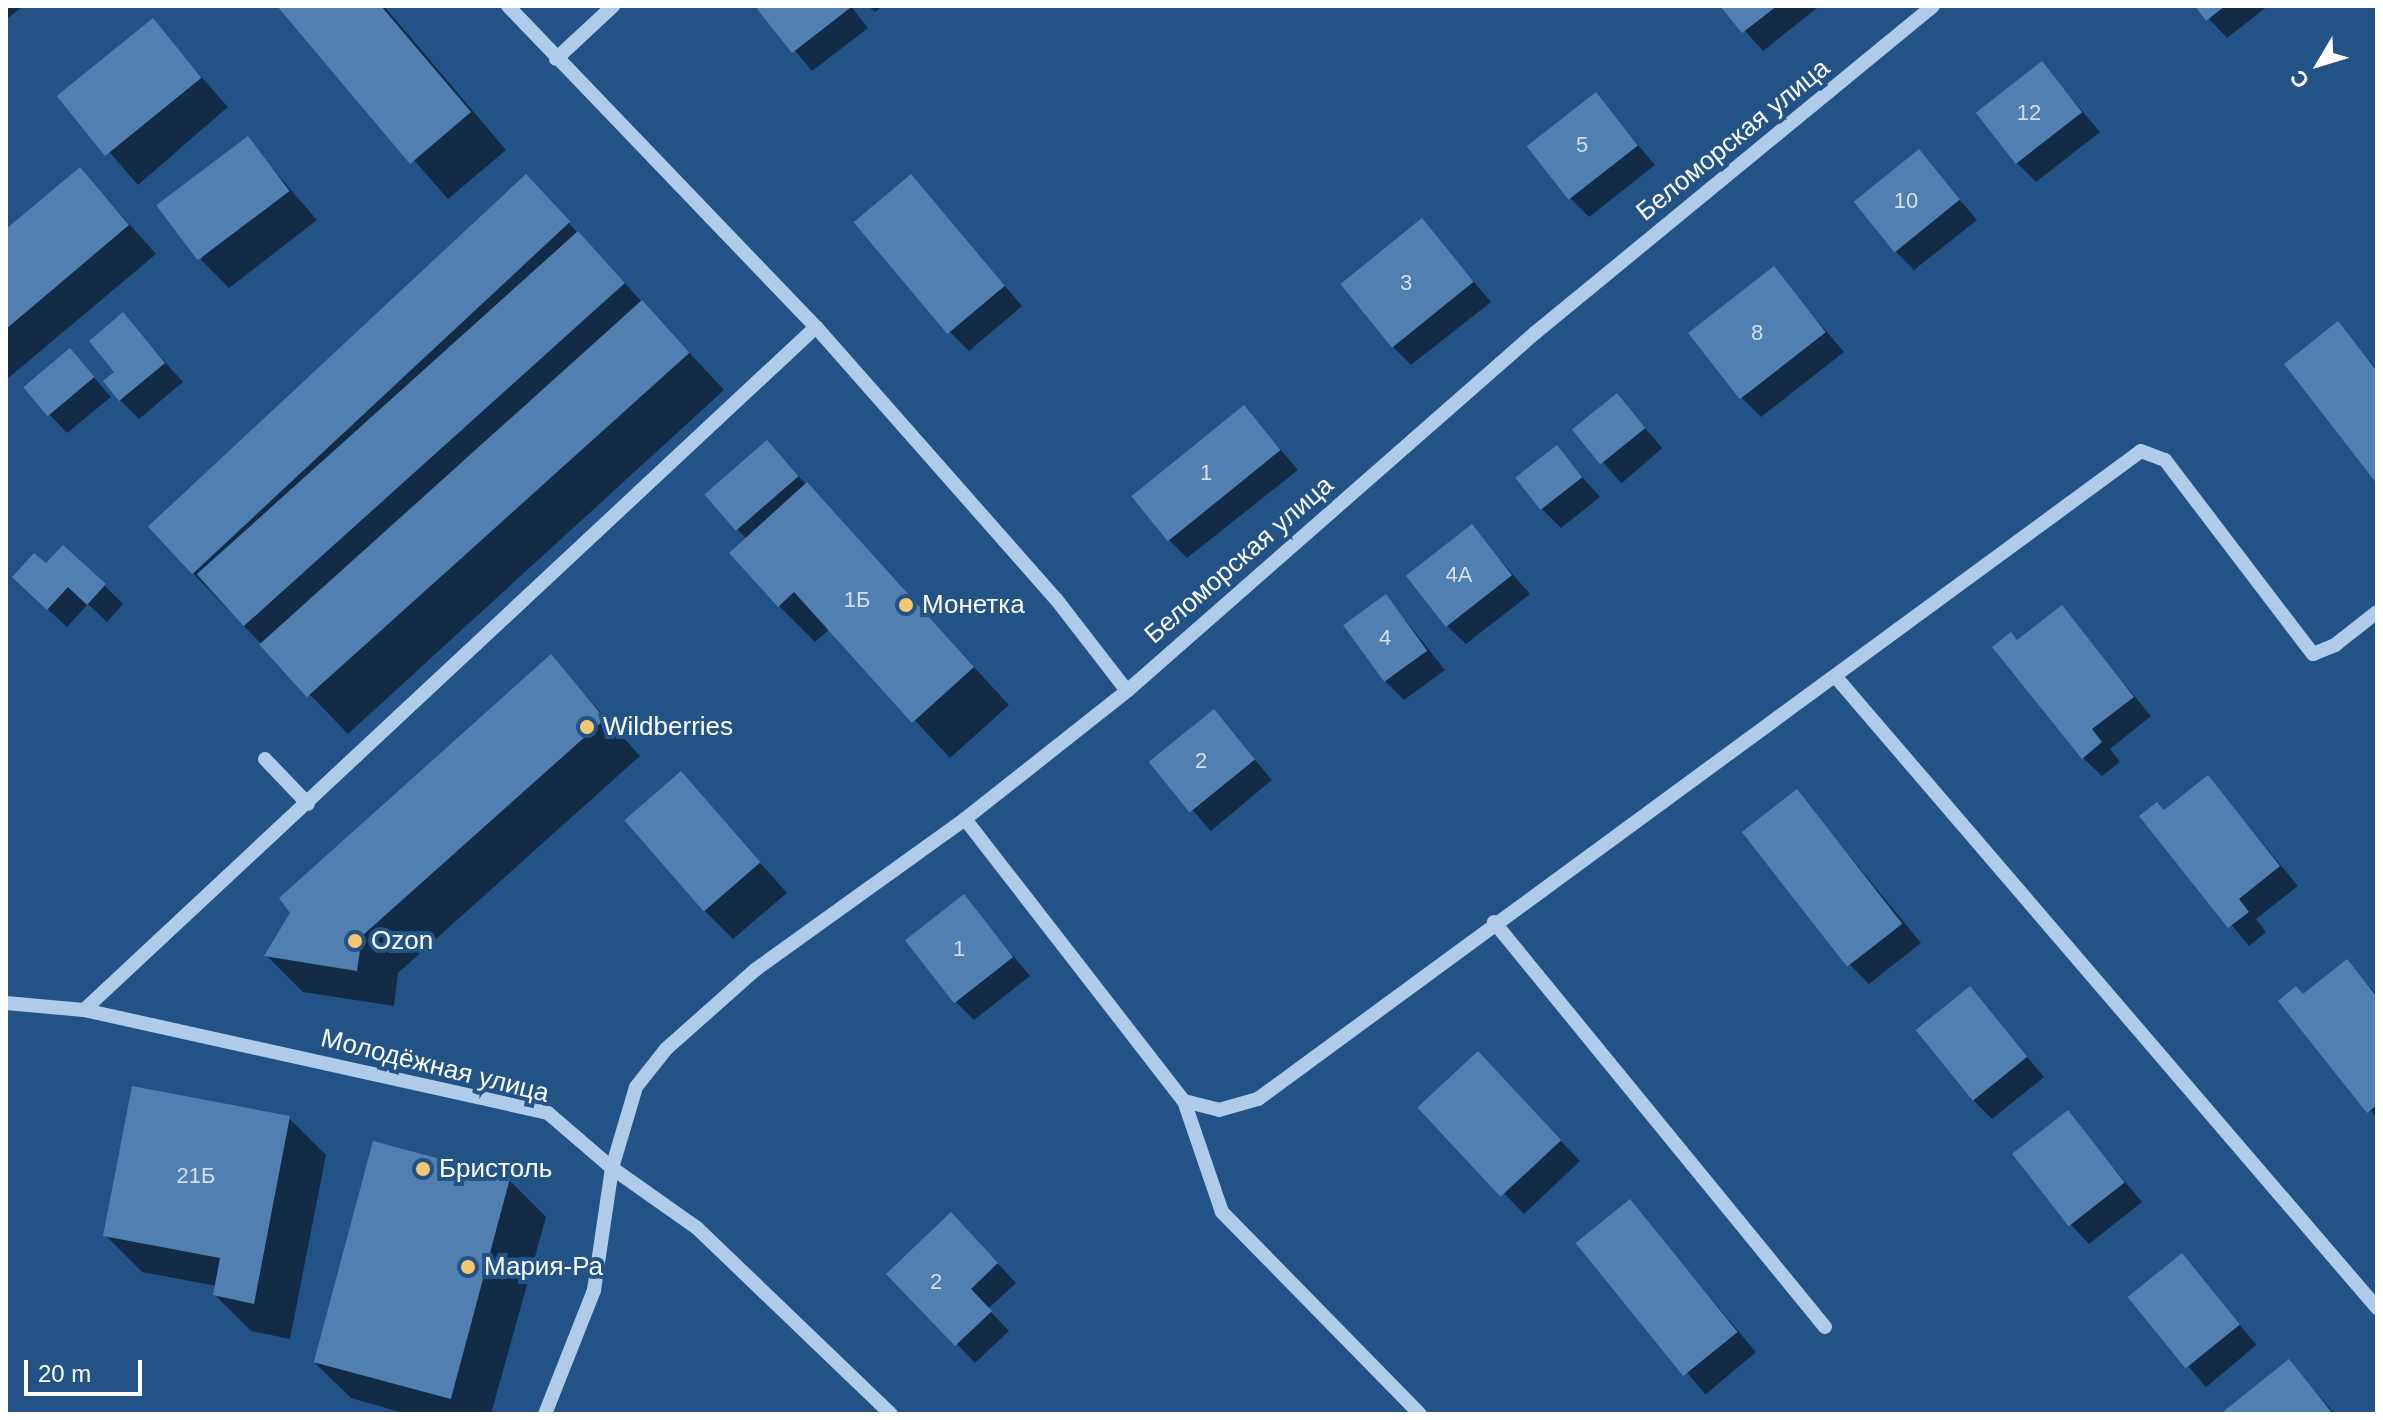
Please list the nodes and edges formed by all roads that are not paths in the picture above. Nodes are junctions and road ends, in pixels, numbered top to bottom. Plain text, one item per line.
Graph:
1 (508, 6) edge
2 (613, 6) edge
3 (1933, 6) edge
4 (556, 59) junction
5 (816, 327) junction
6 (2377, 612) edge
7 (1835, 676) junction
8 (1127, 691) junction
9 (265, 759) dead end
10 (308, 804) junction
11 (965, 819) junction
12 (1494, 922) junction
13 (6, 1003) edge
14 (84, 1010) junction
15 (1184, 1101) junction
16 (612, 1168) junction
17 (2377, 1308) edge
18 (1825, 1327) dead end
19 (545, 1414) edge
20 (891, 1414) edge
21 (1420, 1414) edge

1 - 4 street
2 - 4 street
3 - 8 street, Беломорская улица
4 - 5 street
5 - 8 street
5 - 10 street
6 - 7 street
7 - 12 street
7 - 17 street
8 - 11 street, Беломорская улица
9 - 10 street
10 - 14 street
11 - 15 street
11 - 16 street, Беломорская улица
12 - 15 street
12 - 18 street
13 - 14 street, Молодёжная улица
14 - 16 street, Молодёжная улица
15 - 21 street
16 - 19 street, Беломорская улица
16 - 20 street, Молодёжная улица

